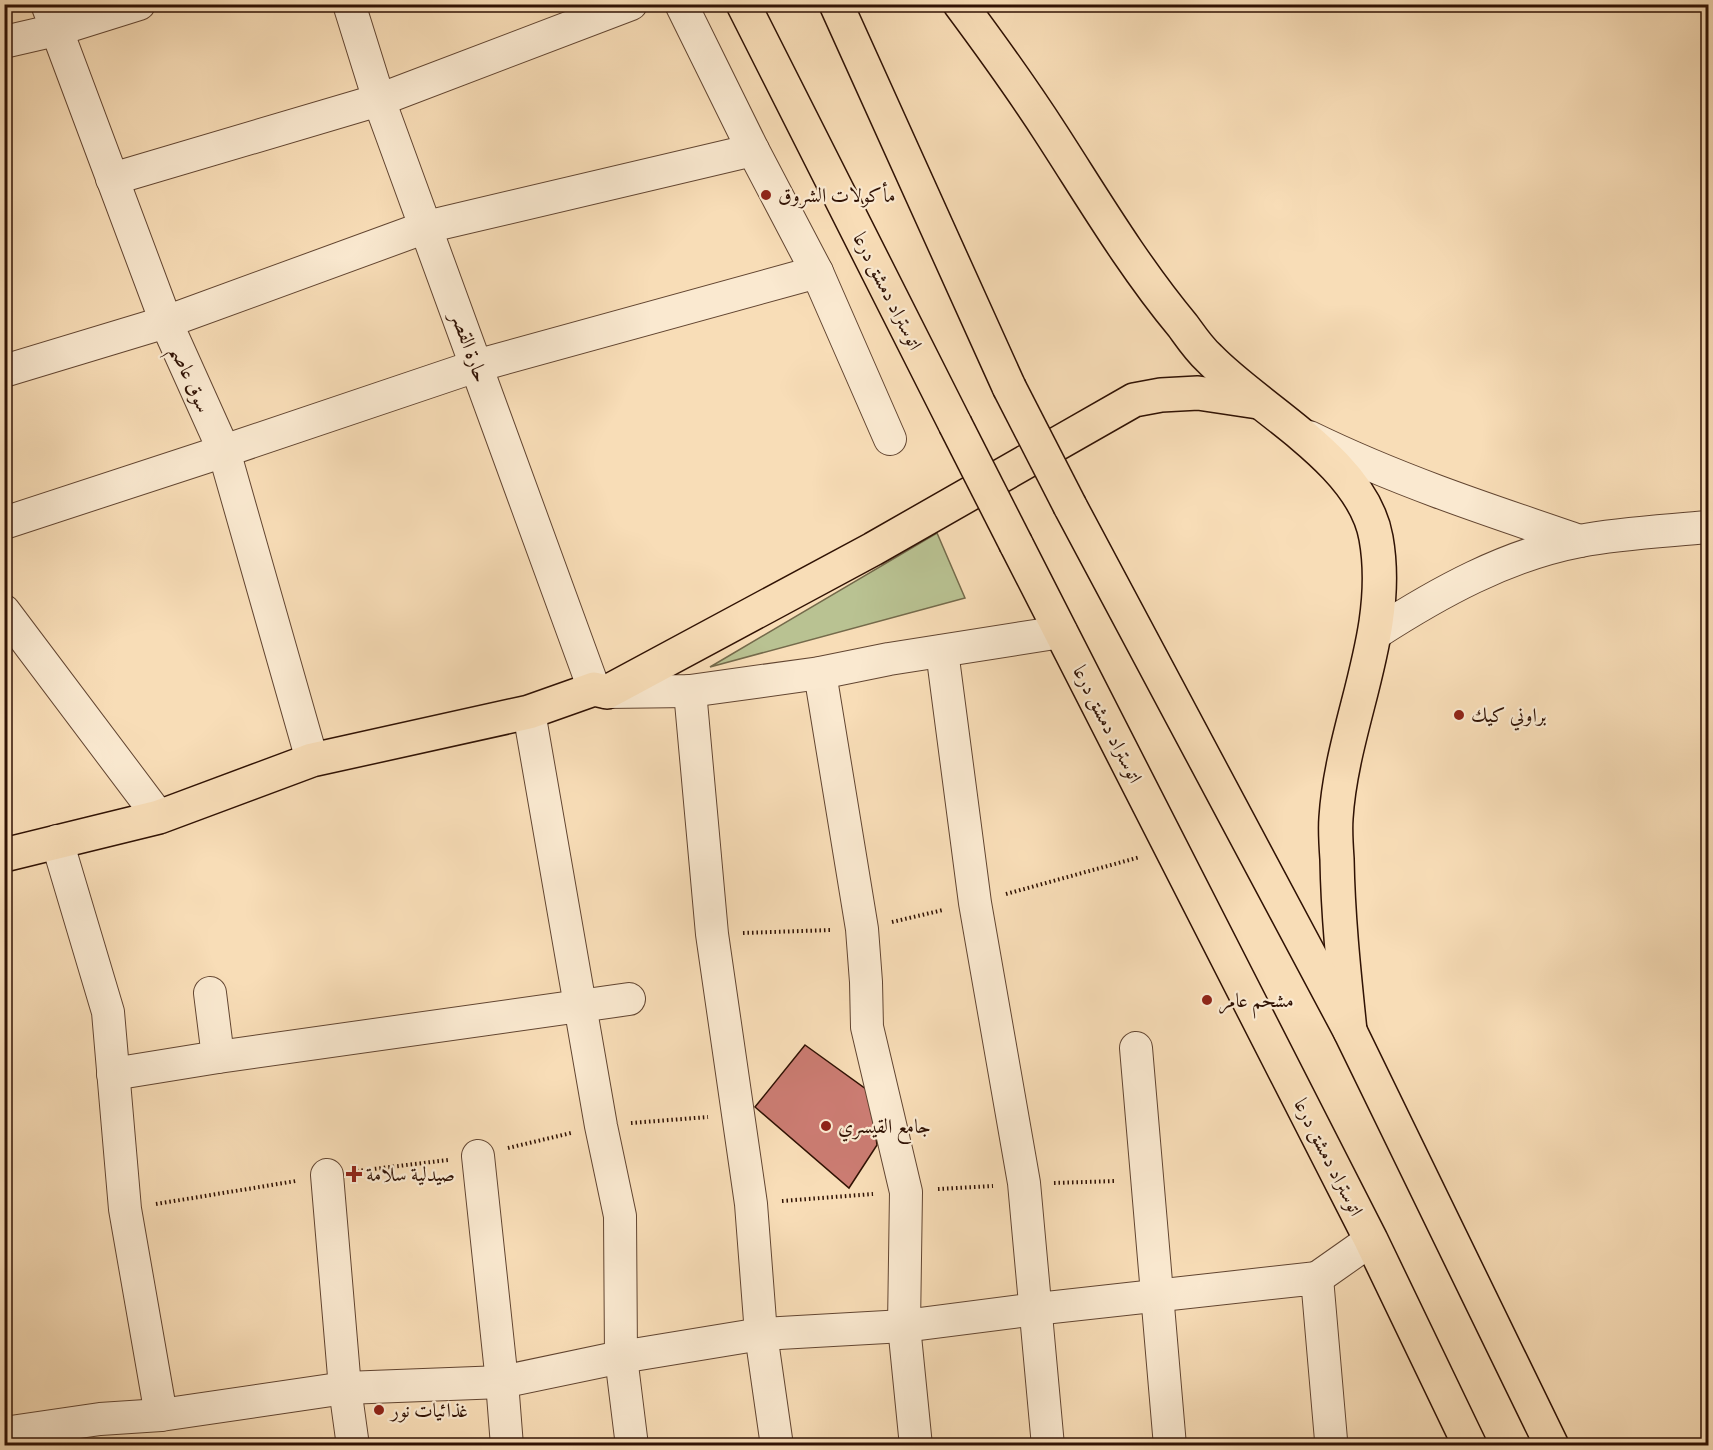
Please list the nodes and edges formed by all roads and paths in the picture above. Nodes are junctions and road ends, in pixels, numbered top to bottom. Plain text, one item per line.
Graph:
1 (139, 4) edge
2 (349, 4) edge
3 (631, 4) edge
4 (681, 4) edge
5 (743, 4) edge
6 (836, 4) edge
7 (960, 4) edge
8 (51, 17) edge
9 (4, 42) edge
10 (379, 100) junction
11 (753, 150) junction
12 (111, 179) junction
13 (426, 227) junction
14 (817, 272) junction
15 (166, 322) junction
16 (476, 366) junction
17 (4, 371) edge
18 (1258, 402) junction
19 (1298, 431) junction
20 (890, 440) dead end
21 (224, 451) junction
22 (4, 523) edge
23 (1708, 527) edge
24 (1580, 541) junction
25 (4, 611) edge
26 (1060, 632) junction
27 (1376, 633) junction
28 (942, 651) junction
29 (820, 673) junction
30 (601, 691) junction
31 (690, 691) junction
32 (529, 712) junction
33 (312, 760) junction
34 (159, 817) junction
35 (57, 841) junction
36 (1172, 849) junction
37 (4, 855) edge
38 (975, 903) junction
39 (862, 929) junction
40 (712, 934) junction
41 (210, 993) dead end
42 (629, 999) dead end
43 (580, 1006) junction
44 (1350, 1031) junction
45 (1136, 1048) dead end
46 (218, 1058) junction
47 (113, 1074) junction
48 (738, 1115) junction
49 (601, 1126) junction
50 (478, 1156) junction
51 (327, 1175) junction
52 (1147, 1180) junction
53 (1024, 1183) junction
54 (906, 1192) junction
55 (751, 1204) junction
56 (125, 1209) junction
57 (1371, 1240) junction
58 (1317, 1278) junction
59 (1157, 1296) junction
60 (1036, 1309) junction
61 (904, 1326) junction
62 (761, 1334) junction
63 (621, 1357) junction
64 (502, 1382) junction
65 (345, 1388) junction
66 (161, 1415) junction
67 (4, 1433) edge
68 (1332, 1440) dead end
69 (353, 1446) edge
70 (507, 1446) edge
71 (632, 1446) edge
72 (777, 1446) edge
73 (916, 1446) edge
74 (1048, 1446) edge
75 (1170, 1446) edge
76 (1470, 1446) edge
77 (1552, 1446) edge

1 - 8 street
2 - 10 street, حارة القصر
3 - 10 street
4 - 11 street
5 - 26 main road, اتوستراد دمشق درعا, bridge
6 - 44 main road, bridge
7 - 18 main road
8 - 9 street
8 - 12 street, سوق عاصم
10 - 12 street
10 - 13 street, حارة القصر
11 - 13 street
11 - 14 street
12 - 15 street, سوق عاصم
13 - 15 street
13 - 16 street, حارة القصر
14 - 16 street
14 - 20 street
15 - 17 street
15 - 21 street, سوق عاصم
16 - 21 street
16 - 30 street, حارة القصر
18 - 19 main road
18 - 30 main road
19 - 24 street
19 - 27 main road
21 - 22 street
21 - 33 street, سوق عاصم
23 - 24 street
24 - 27 street
25 - 34 street
26 - 28 street
26 - 36 main road, اتوستراد دمشق درعا
27 - 44 main road
28 - 29 street
28 - 38 street
29 - 31 street
29 - 39 street
30 - 31 street
30 - 32 main road
31 - 40 street
32 - 33 main road
32 - 43 street
33 - 34 main road
34 - 35 main road
35 - 37 main road
35 - 47 street
36 - 38 path
36 - 57 main road, اتوستراد دمشق درعا
38 - 39 path
38 - 53 street
39 - 40 path
39 - 54 street
40 - 48 street
41 - 46 street
42 - 43 street
43 - 46 street
43 - 49 street
44 - 77 main road
45 - 52 street
46 - 47 street
47 - 56 street
48 - 49 path
48 - 55 street
49 - 50 path
49 - 63 street
50 - 51 path
50 - 64 street
51 - 56 path
51 - 65 street
52 - 53 path
52 - 59 street
53 - 54 path
53 - 60 street
54 - 55 path
54 - 61 street
55 - 62 street
56 - 66 street
57 - 58 street
57 - 76 main road, اتوستراد دمشق درعا
58 - 59 street
58 - 68 street
59 - 60 street
59 - 75 street
60 - 61 street
60 - 74 street
61 - 62 street
61 - 73 street
62 - 63 street
62 - 72 street
63 - 64 street
63 - 71 street
64 - 65 street
64 - 70 street
65 - 66 street
65 - 69 street
66 - 67 street

